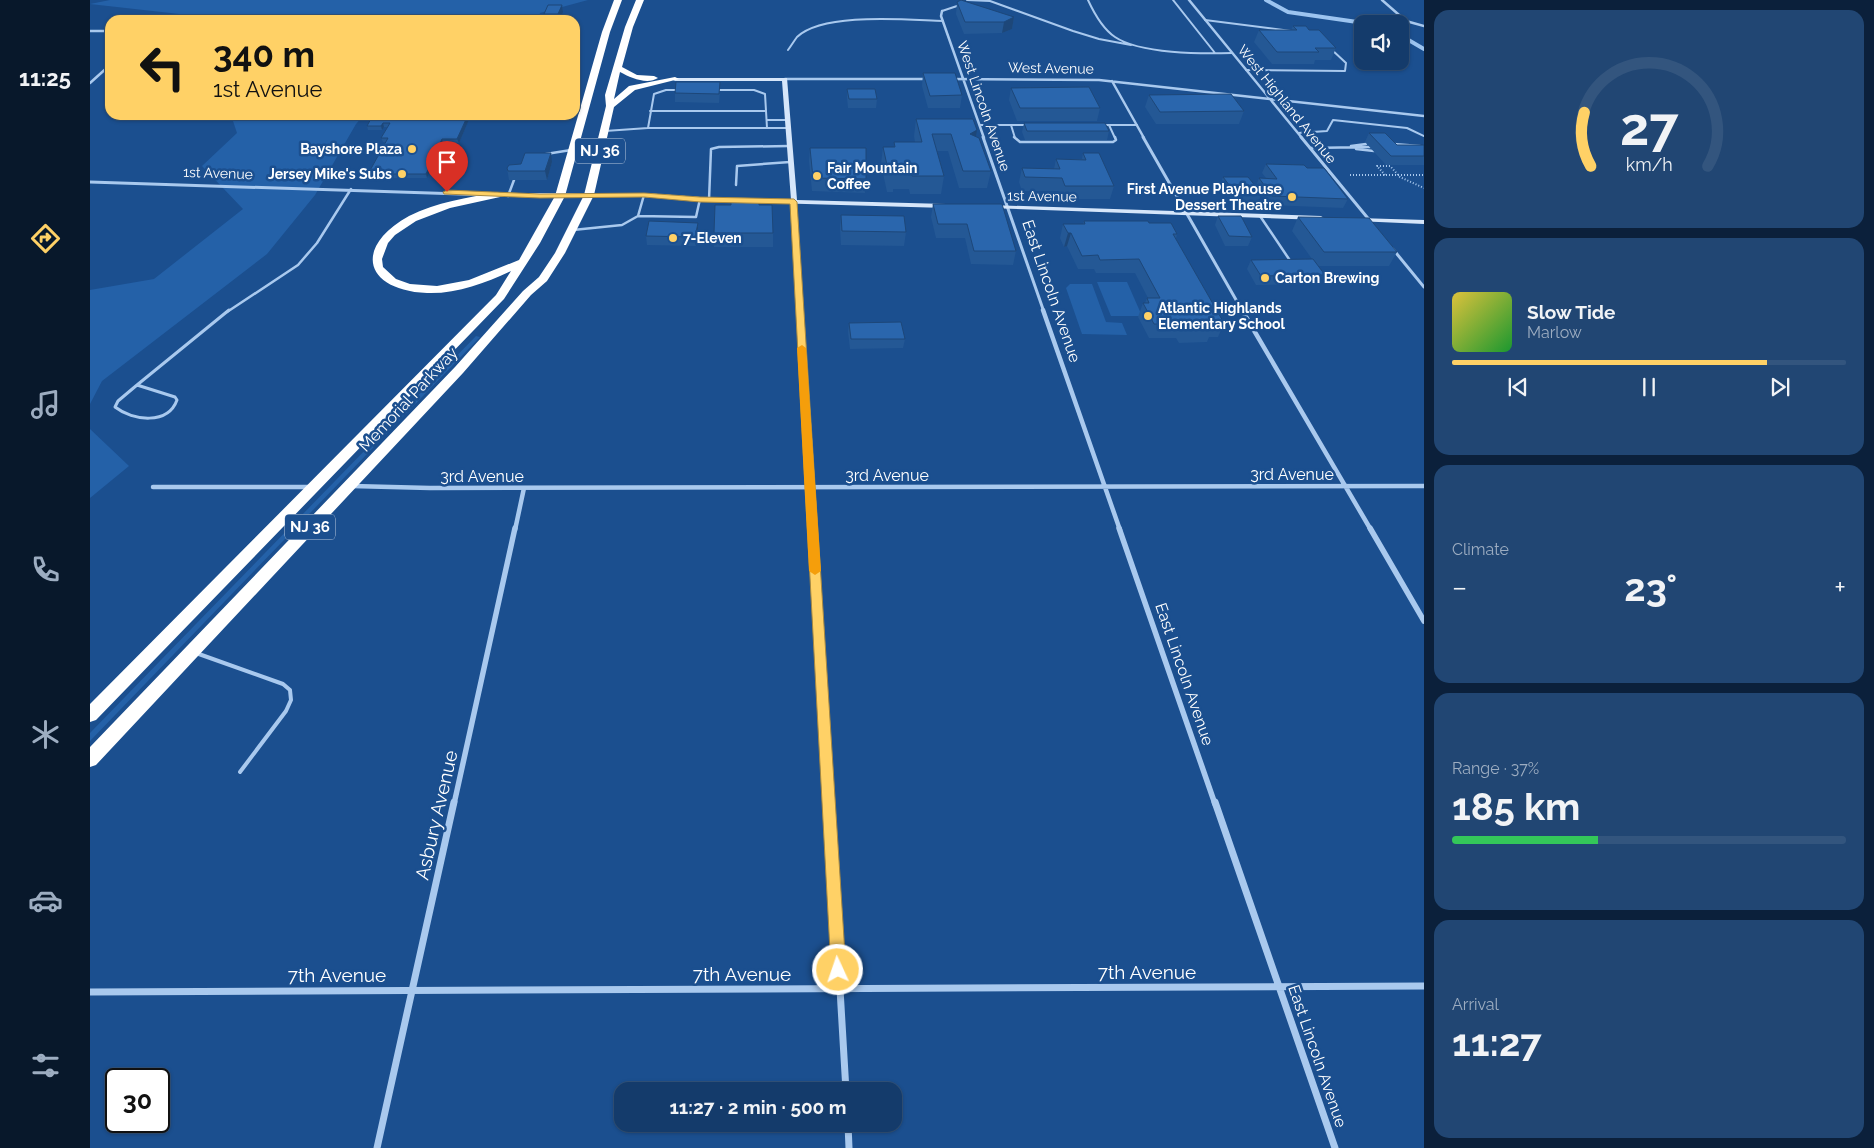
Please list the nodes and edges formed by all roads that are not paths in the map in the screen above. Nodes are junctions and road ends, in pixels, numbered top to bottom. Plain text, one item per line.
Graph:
1 (618, 0) edge
2 (640, 0) edge
3 (968, 0) edge
4 (1088, 0) edge
5 (1173, 0) edge
6 (1189, 0) edge
7 (1382, 0) edge
8 (960, 5) edge
9 (942, 11) joint
10 (1205, 20) junction
11 (943, 21) junction
12 (1424, 26) edge
13 (90, 31) edge
14 (105, 31) edge
15 (1294, 31) edge
16 (1131, 45) junction
17 (1329, 47) edge
18 (788, 50) dead end
19 (1215, 53) junction
20 (1232, 53) junction
21 (618, 68) junction
22 (105, 70) edge
23 (1246, 70) junction
24 (675, 79) junction
25 (784, 79) junction
26 (935, 79) edge
27 (945, 79) edge
28 (964, 79) junction
29 (1112, 81) junction
30 (90, 83) edge
31 (686, 90) edge
32 (715, 90) edge
33 (1271, 100) junction
34 (610, 106) junction
35 (650, 111) junction
36 (766, 111) junction
37 (1424, 116) edge
38 (767, 120) junction
39 (788, 120) junction
40 (980, 125) junction
41 (1011, 125) junction
42 (1030, 125) edge
43 (1099, 125) edge
44 (1109, 125) junction
45 (1137, 125) junction
46 (648, 128) junction
47 (767, 128) junction
48 (788, 128) junction
49 (605, 131) junction
50 (1298, 133) junction
51 (1424, 136) edge
52 (1366, 144) dead end
53 (1392, 144) edge
54 (789, 146) junction
55 (1370, 147) edge
56 (1386, 147) edge
57 (1423, 147) edge
58 (1310, 148) junction
59 (1346, 148) junction
60 (573, 150) junction
61 (1374, 151) edge
62 (1419, 151) edge
63 (541, 154) edge
64 (790, 162) junction
65 (514, 180) edge
66 (90, 182) edge
67 (736, 185) dead end
68 (351, 189) junction
69 (497, 195) junction
70 (588, 195) junction
71 (644, 195) junction
72 (508, 196) junction
73 (560, 196) junction
74 (700, 199) junction
75 (709, 200) junction
76 (794, 202) junction
77 (950, 206) edge
78 (980, 207) edge
79 (1009, 208) junction
80 (1185, 212) junction
81 (638, 216) junction
82 (1260, 216) junction
83 (1326, 218) edge
84 (1354, 220) edge
85 (1424, 222) edge
86 (1372, 223) junction
87 (572, 230) junction
88 (1390, 245) edge
89 (523, 262) junction
90 (1291, 262) edge
91 (1424, 287) edge
92 (137, 385) junction
93 (350, 486) junction
94 (1424, 486) edge
95 (153, 487) dead end
96 (314, 487) junction
97 (810, 487) junction
98 (1346, 487) junction
99 (524, 488) junction
100 (1106, 488) junction
101 (1424, 622) edge
102 (192, 652) junction
103 (90, 715) edge
104 (90, 759) edge
105 (240, 772) dead end
106 (1424, 986) edge
107 (1279, 988) junction
108 (840, 990) junction
109 (412, 991) junction
110 (90, 992) edge
111 (845, 1082) edge
112 (848, 1132) edge
113 (377, 1148) edge
114 (849, 1148) edge
115 (1335, 1148) edge

1 - 60 highway, Memorial Parkway / NJ 36
2 - 21 highway, Memorial Parkway / NJ 36
3 - 16 lane
4 - 16 lane
5 - 19 lane
6 - 10 street, West Highland Avenue
7 - 12 street
8 - 9 lane
9 - 11 street, West Lincoln Avenue
10 - 15 lane
10 - 20 street, West Highland Avenue
11 - 18 lane
11 - 28 street, West Lincoln Avenue
13 - 14 street
16 - 19 lane
17 - 23 lane
19 - 20 lane
20 - 23 street, West Highland Avenue
21 - 24 highway
21 - 34 highway, Memorial Parkway / NJ 36
22 - 30 street
23 - 33 street, West Highland Avenue
24 - 25 street
24 - 34 highway
25 - 26 street
25 - 39 street
27 - 28 street, West Avenue
28 - 29 street, West Avenue
28 - 40 street, West Lincoln Avenue
29 - 33 street, West Avenue
29 - 45 street
31 - 35 lane
32 - 36 lane
33 - 37 street, West Avenue
33 - 50 street, West Highland Avenue
34 - 49 highway, Memorial Parkway / NJ 36
35 - 36 lane
35 - 46 lane
36 - 38 lane
38 - 39 lane
38 - 47 lane
39 - 48 street
40 - 41 lane
40 - 79 street, West Lincoln Avenue
41 - 42 lane
41 - 44 lane
43 - 44 lane
44 - 45 lane
45 - 80 street
46 - 47 lane
46 - 49 lane
47 - 48 lane
48 - 54 street
49 - 70 highway, Memorial Parkway / NJ 36
50 - 51 lane
50 - 58 street, West Highland Avenue
52 - 59 lane
53 - 57 lane
54 - 64 street
54 - 75 lane
55 - 59 lane
56 - 57 lane
57 - 62 lane
58 - 59 lane
58 - 86 street, West Highland Avenue
59 - 61 lane
60 - 63 lane
60 - 73 highway, Memorial Parkway / NJ 36
64 - 67 lane
64 - 76 street
65 - 72 lane
66 - 68 street, 1st Avenue
68 - 69 street, 1st Avenue
68 - 92 lane
69 - 72 street, 1st Avenue
69 - 89 highway
70 - 71 street, 1st Avenue
70 - 73 street, 1st Avenue
70 - 87 highway, Memorial Parkway / NJ 36
71 - 74 street, 1st Avenue
71 - 81 lane
72 - 73 street, 1st Avenue
73 - 89 highway, Memorial Parkway / NJ 36
74 - 75 street, 1st Avenue
74 - 81 lane
75 - 76 street, 1st Avenue
76 - 77 street, 1st Avenue
76 - 97 street
78 - 79 street, 1st Avenue
79 - 80 street, 1st Avenue
79 - 100 street, East Lincoln Avenue
80 - 82 street, 1st Avenue
80 - 98 street
81 - 87 lane
82 - 83 street, 1st Avenue
82 - 90 lane
84 - 86 street
85 - 86 street
87 - 93 highway, Memorial Parkway / NJ 36
88 - 91 street
89 - 96 highway, Memorial Parkway / NJ 36
92 - 92 lane
93 - 99 street, 3rd Avenue
93 - 102 highway, Memorial Parkway / NJ 36
94 - 98 street, 3rd Avenue
95 - 96 street
96 - 103 highway, Memorial Parkway / NJ 36
97 - 99 street, 3rd Avenue
97 - 100 street, 3rd Avenue
97 - 108 street
98 - 100 street, 3rd Avenue
98 - 101 street
99 - 109 street, Asbury Avenue
100 - 107 street, East Lincoln Avenue
102 - 104 highway, Memorial Parkway / NJ 36
102 - 105 lane
106 - 107 street, 7th Avenue
107 - 108 street, 7th Avenue
107 - 115 street, East Lincoln Avenue
108 - 109 street, 7th Avenue
108 - 111 street
109 - 110 street, 7th Avenue
109 - 113 street, Asbury Avenue
112 - 114 street

